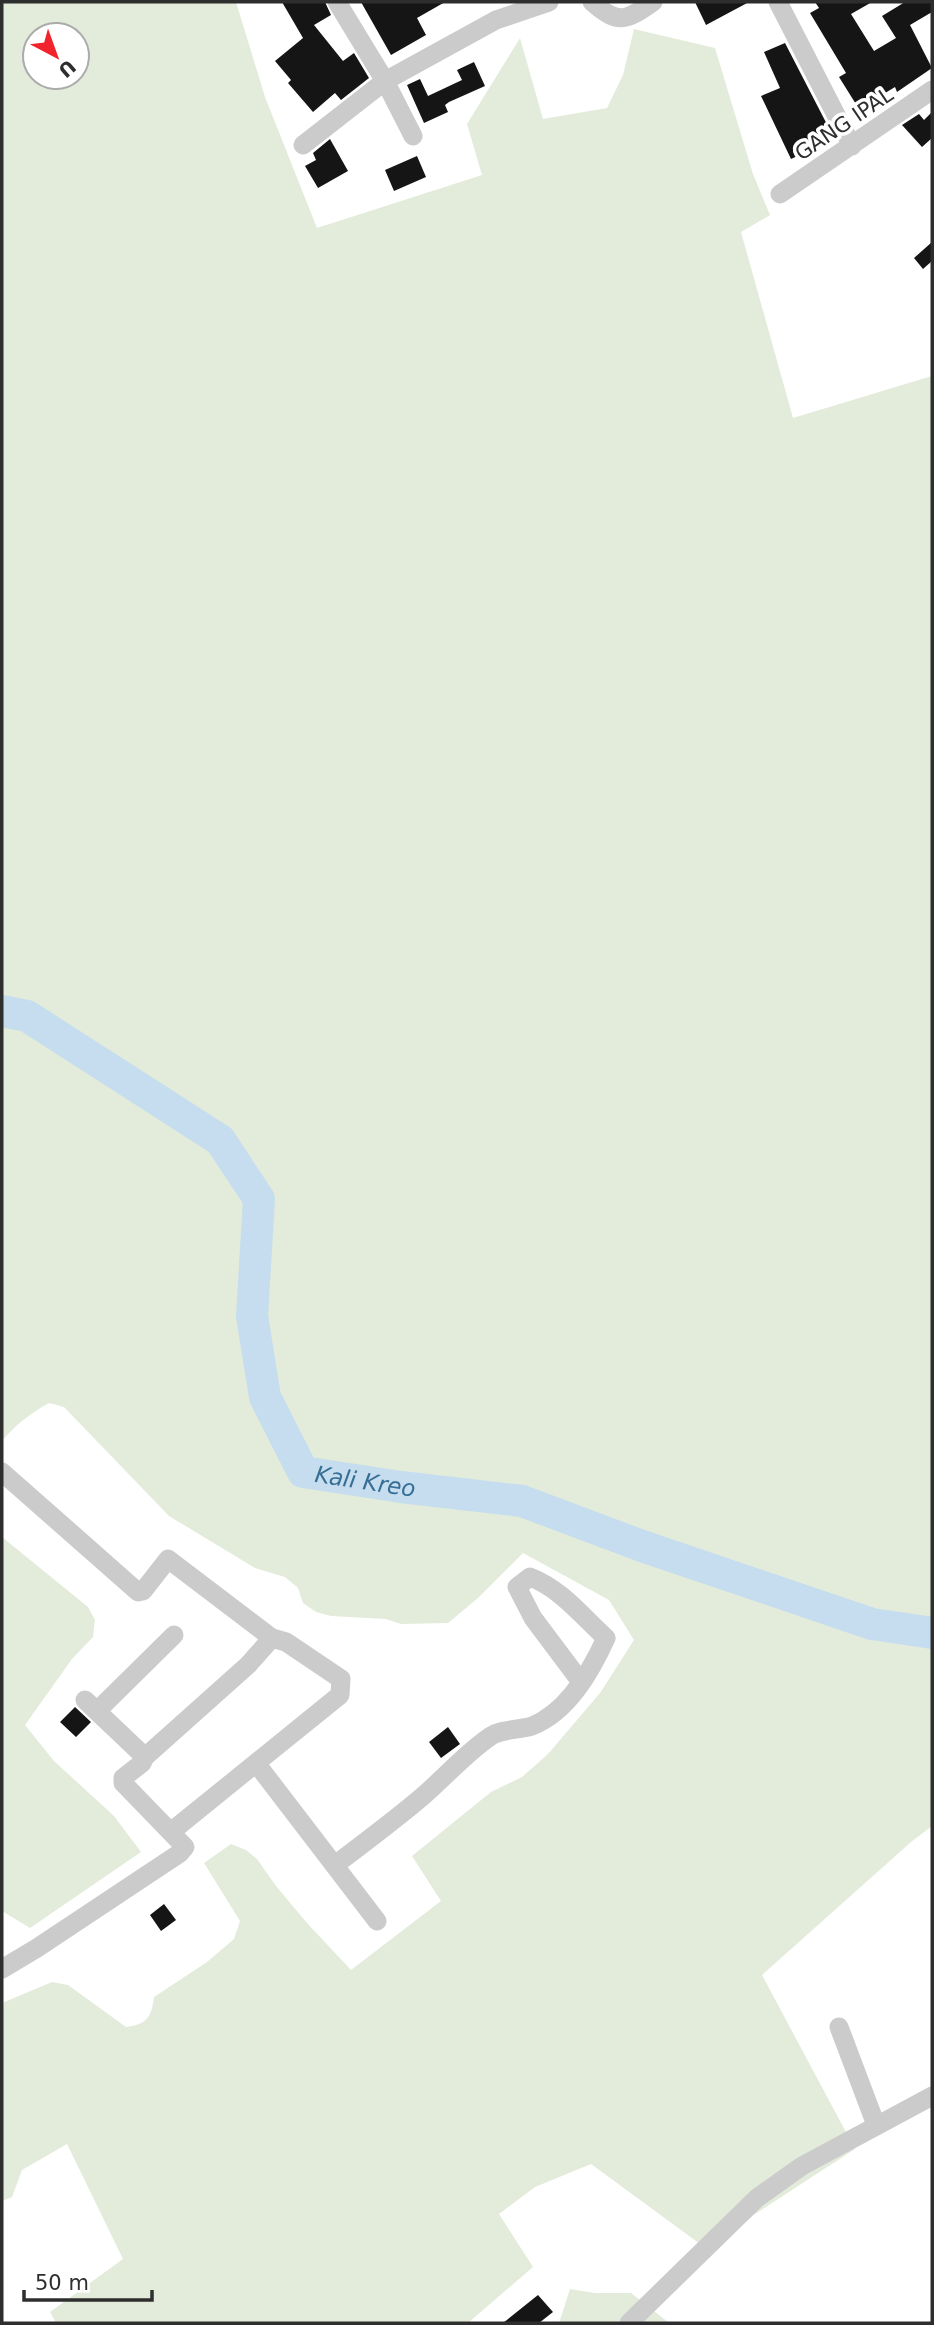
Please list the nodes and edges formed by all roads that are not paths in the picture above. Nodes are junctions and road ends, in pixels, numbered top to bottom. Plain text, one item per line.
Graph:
1 (337, 2) edge
2 (549, 2) edge
3 (593, 2) edge
4 (653, 2) edge
5 (778, 2) edge
6 (385, 81) junction
7 (929, 99) edge
8 (413, 136) dead end
9 (303, 145) dead end
10 (852, 146) junction
11 (780, 194) dead end
12 (2, 1472) edge
13 (174, 1635) dead end
14 (272, 1638) junction
15 (580, 1682) junction
16 (145, 1757) junction
17 (256, 1763) junction
18 (172, 1831) junction
19 (335, 1865) junction
20 (377, 1921) dead end
21 (2, 1969) edge
22 (839, 2027) dead end
23 (932, 2096) edge
24 (876, 2126) junction
25 (629, 2323) edge

1 - 6 street
2 - 6 street
3 - 4 street
5 - 10 street
6 - 8 street
6 - 9 street
7 - 10 street, GANG IPAL
10 - 11 street, GANG IPAL
12 - 14 street
13 - 16 street
14 - 16 street
14 - 17 street
15 - 15 street
15 - 19 street
16 - 18 street
17 - 18 street
17 - 19 street
18 - 21 street
19 - 20 street
22 - 24 street
23 - 24 street
24 - 25 street

